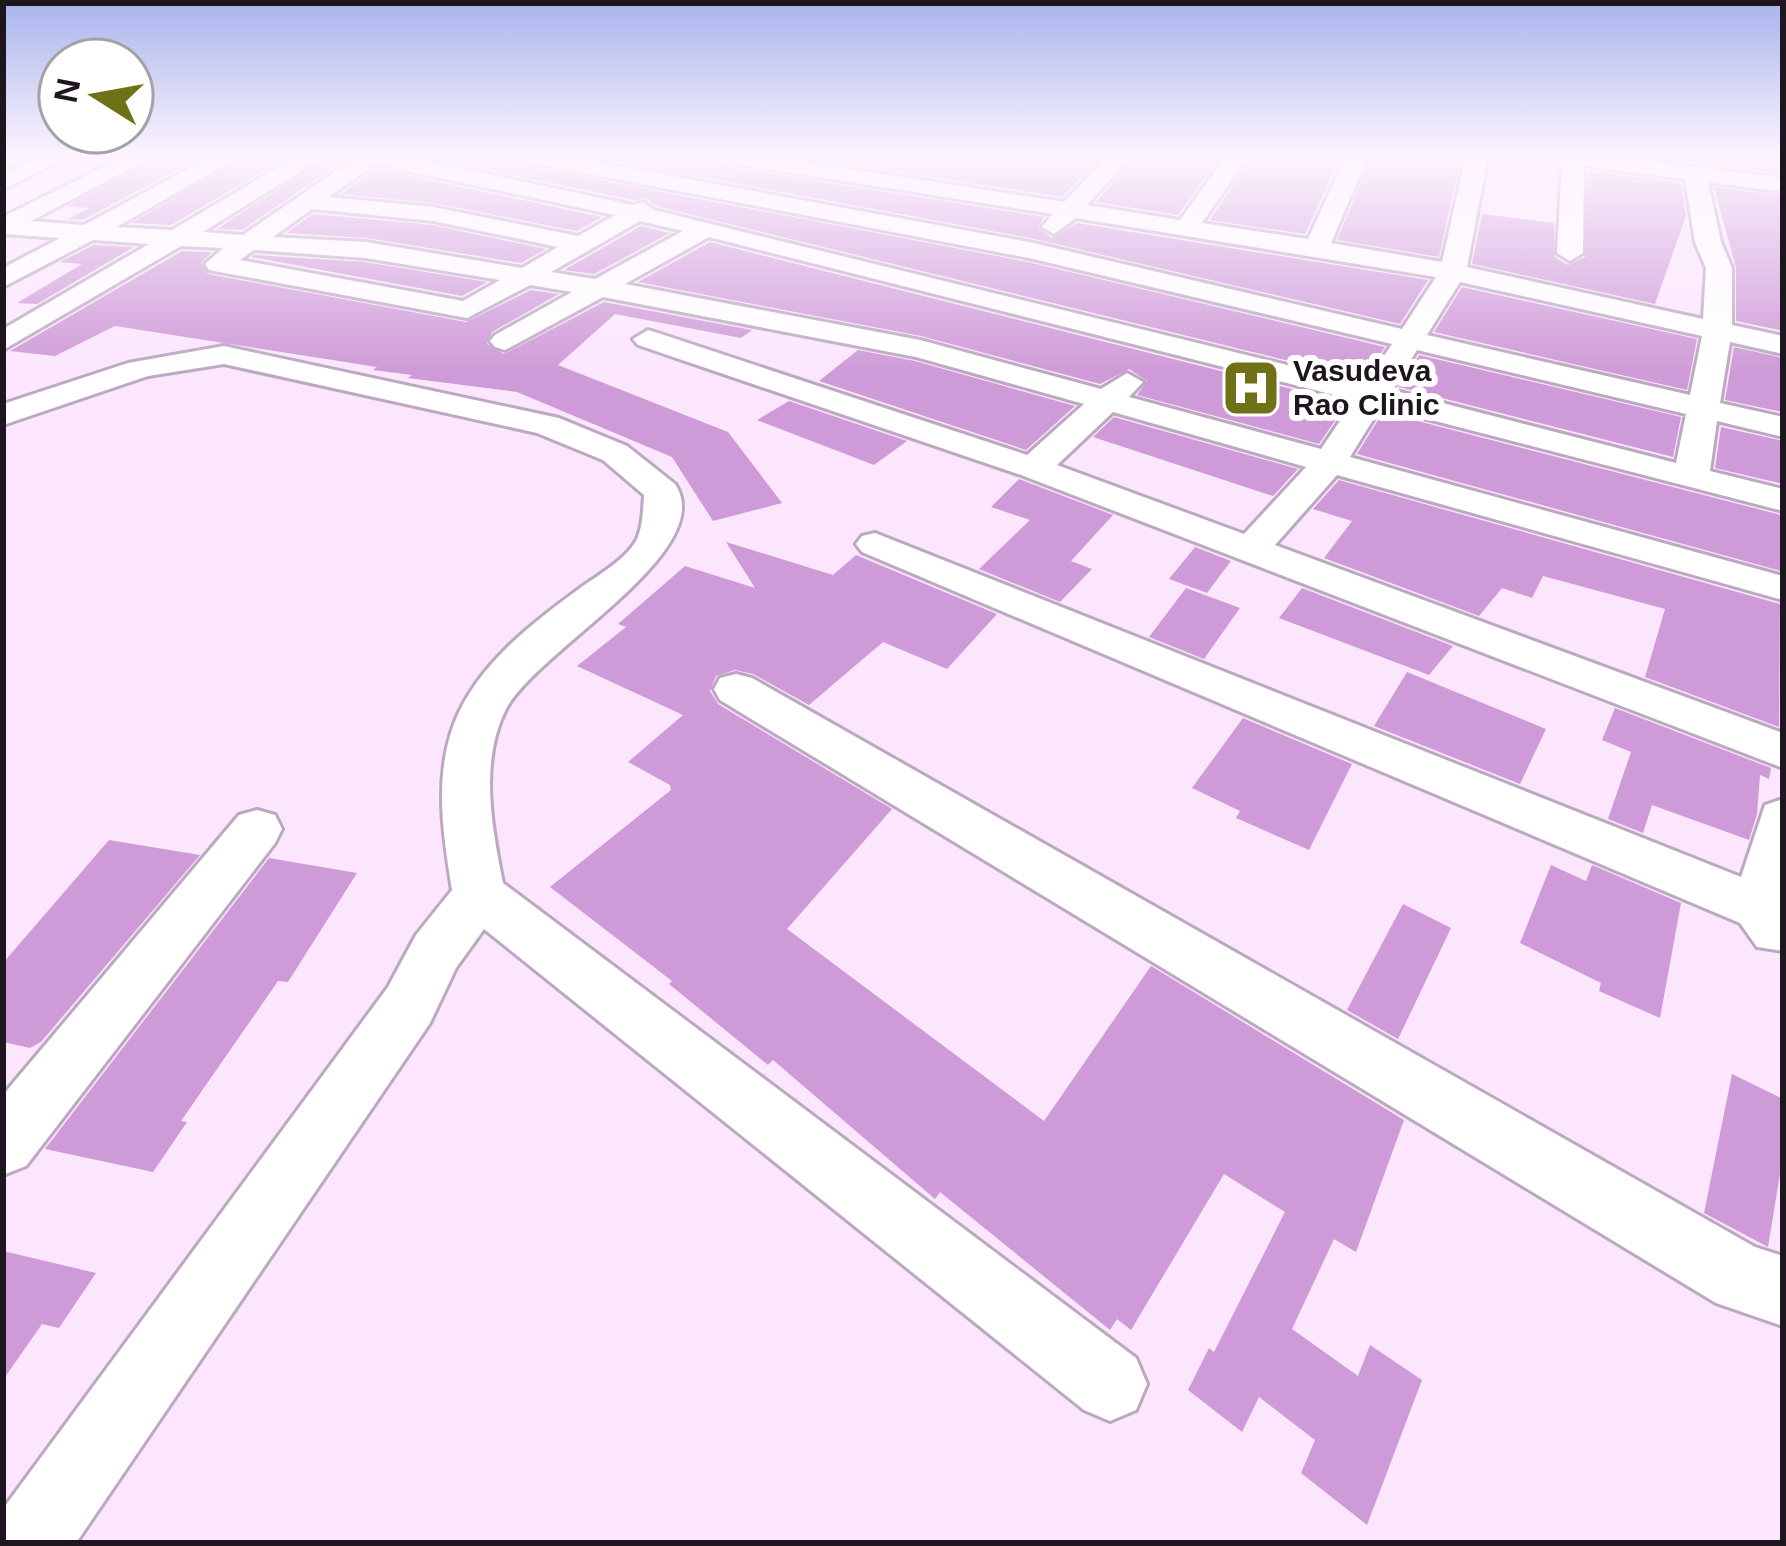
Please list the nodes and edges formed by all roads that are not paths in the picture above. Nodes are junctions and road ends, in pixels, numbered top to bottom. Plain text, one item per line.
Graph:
1 (23, 228) edge
2 (98, 228) edge
3 (193, 228) edge
4 (268, 228) edge
5 (407, 228) edge
6 (502, 228) edge
7 (609, 228) edge
8 (689, 228) edge
9 (819, 228) edge
10 (911, 228) edge
11 (1052, 228) edge
12 (1180, 228) edge
13 (1325, 228) edge
14 (1462, 228) edge
15 (1569, 228) edge
16 (1705, 228) edge
17 (1186, 229) joint
18 (701, 231) junction
19 (91, 232) junction
20 (178, 237) junction
21 (247, 241) junction
22 (1276, 242) junction
23 (580, 244) junction
24 (1316, 248) junction
25 (366, 250) junction
26 (785, 250) junction
27 (1029, 250) junction
28 (1570, 253) dead end
29 (1453, 272) junction
30 (527, 274) junction
31 (3, 279) edge
32 (311, 280) junction
33 (600, 287) junction
34 (983, 294) junction
35 (1225, 297) junction
36 (700, 305) junction
37 (1602, 306) junction
38 (3, 309) edge
39 (52, 313) junction
40 (96, 316) dead end
41 (1718, 331) junction
42 (3, 341) edge
43 (505, 341) dead end
44 (1407, 342) junction
45 (1164, 344) junction
46 (1783, 345) edge
47 (920, 349) junction
48 (1575, 379) junction
49 (1374, 398) junction
50 (1108, 401) junction
51 (1701, 407) junction
52 (3, 416) edge
53 (838, 419) junction
54 (1783, 427) edge
55 (1594, 453) junction
56 (1328, 464) junction
57 (1033, 468) junction
58 (1691, 477) junction
59 (1783, 500) edge
60 (1572, 530) junction
61 (875, 544) dead end
62 (1249, 551) junction
63 (1783, 588) edge
64 (736, 689) dead end
65 (1783, 751) edge
66 (1783, 818) edge
67 (257, 830) dead end
68 (479, 894) junction
69 (1775, 918) edge
70 (3, 1144) edge
71 (1783, 1291) edge
72 (1110, 1384) dead end
73 (28, 1543) edge

1 - 19 street
2 - 19 street
3 - 20 street
4 - 21 street
5 - 25 street
6 - 23 street
7 - 23 street
8 - 18 street
9 - 26 street
10 - 27 street
11 - 27 street
12 - 17 street
13 - 24 street
14 - 29 street
15 - 28 street
16 - 41 street
17 - 22 street
18 - 26 street
18 - 33 street
19 - 20 street
19 - 31 street
20 - 21 street
20 - 39 street
21 - 25 street
21 - 32 street
22 - 24 street
22 - 35 street
23 - 30 street
24 - 29 street
25 - 30 street
25 - 32 street
26 - 34 street
26 - 36 street
27 - 34 street
27 - 35 street
29 - 37 street
29 - 44 street
30 - 32 street
30 - 33 street
33 - 36 street
33 - 43 street
34 - 45 street
34 - 47 street
35 - 44 street
36 - 47 street
36 - 53 street
37 - 41 street
37 - 48 street
38 - 39 street
39 - 40 street
39 - 42 street
41 - 46 street
41 - 51 street
44 - 48 street
44 - 49 street
45 - 49 street
45 - 50 street
47 - 50 street
47 - 53 street
48 - 51 street
49 - 55 street
49 - 56 street
50 - 56 street
50 - 57 street
51 - 54 street
51 - 58 street
52 - 68 street
53 - 57 street
55 - 58 street
55 - 60 street
56 - 60 street
56 - 62 street
57 - 62 street
58 - 59 street
60 - 63 street
61 - 69 street
62 - 65 street
64 - 71 street
66 - 69 street
67 - 70 street
68 - 72 street
68 - 73 street

